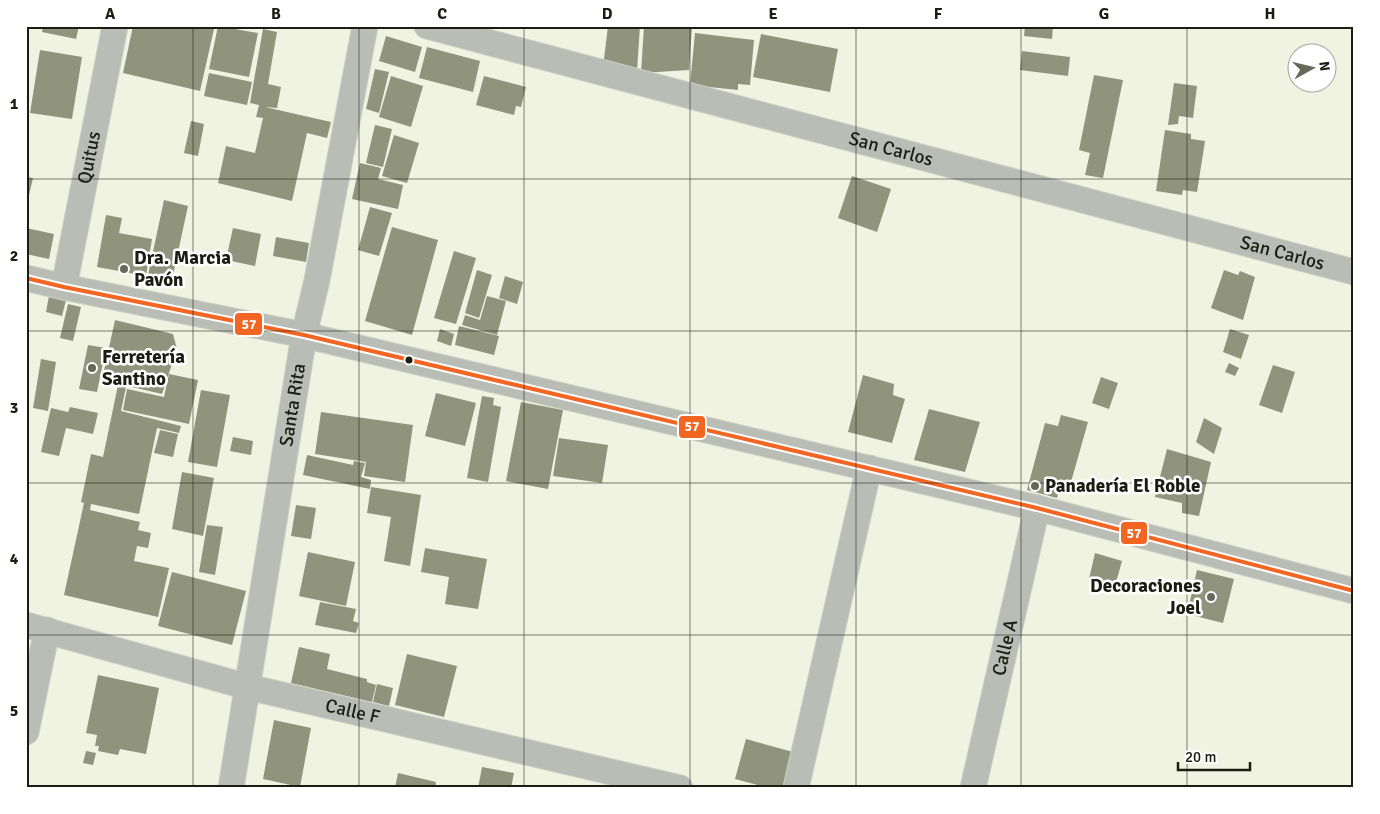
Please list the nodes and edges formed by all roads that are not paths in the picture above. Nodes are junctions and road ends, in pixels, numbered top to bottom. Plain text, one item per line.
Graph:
1 (115, 26) edge
2 (365, 26) edge
3 (427, 26) edge
4 (1354, 272) edge
5 (26, 278) edge
6 (64, 287) junction
7 (304, 335) junction
8 (869, 468) junction
9 (1037, 508) junction
10 (1354, 591) edge
11 (37, 628) edge
12 (248, 687) junction
13 (26, 732) edge
14 (232, 788) edge
15 (680, 788) edge
16 (796, 788) edge
17 (972, 788) edge

1 - 6 street, Quitus
2 - 7 street, Santa Rita
3 - 4 street, San Carlos
5 - 6 street
6 - 7 street
7 - 8 street
7 - 12 street, Santa Rita
8 - 9 street
8 - 16 street
9 - 10 street
9 - 17 street, Calle A
11 - 12 street, Calle F
11 - 13 street
12 - 14 street, Santa Rita
12 - 15 street, Calle F

